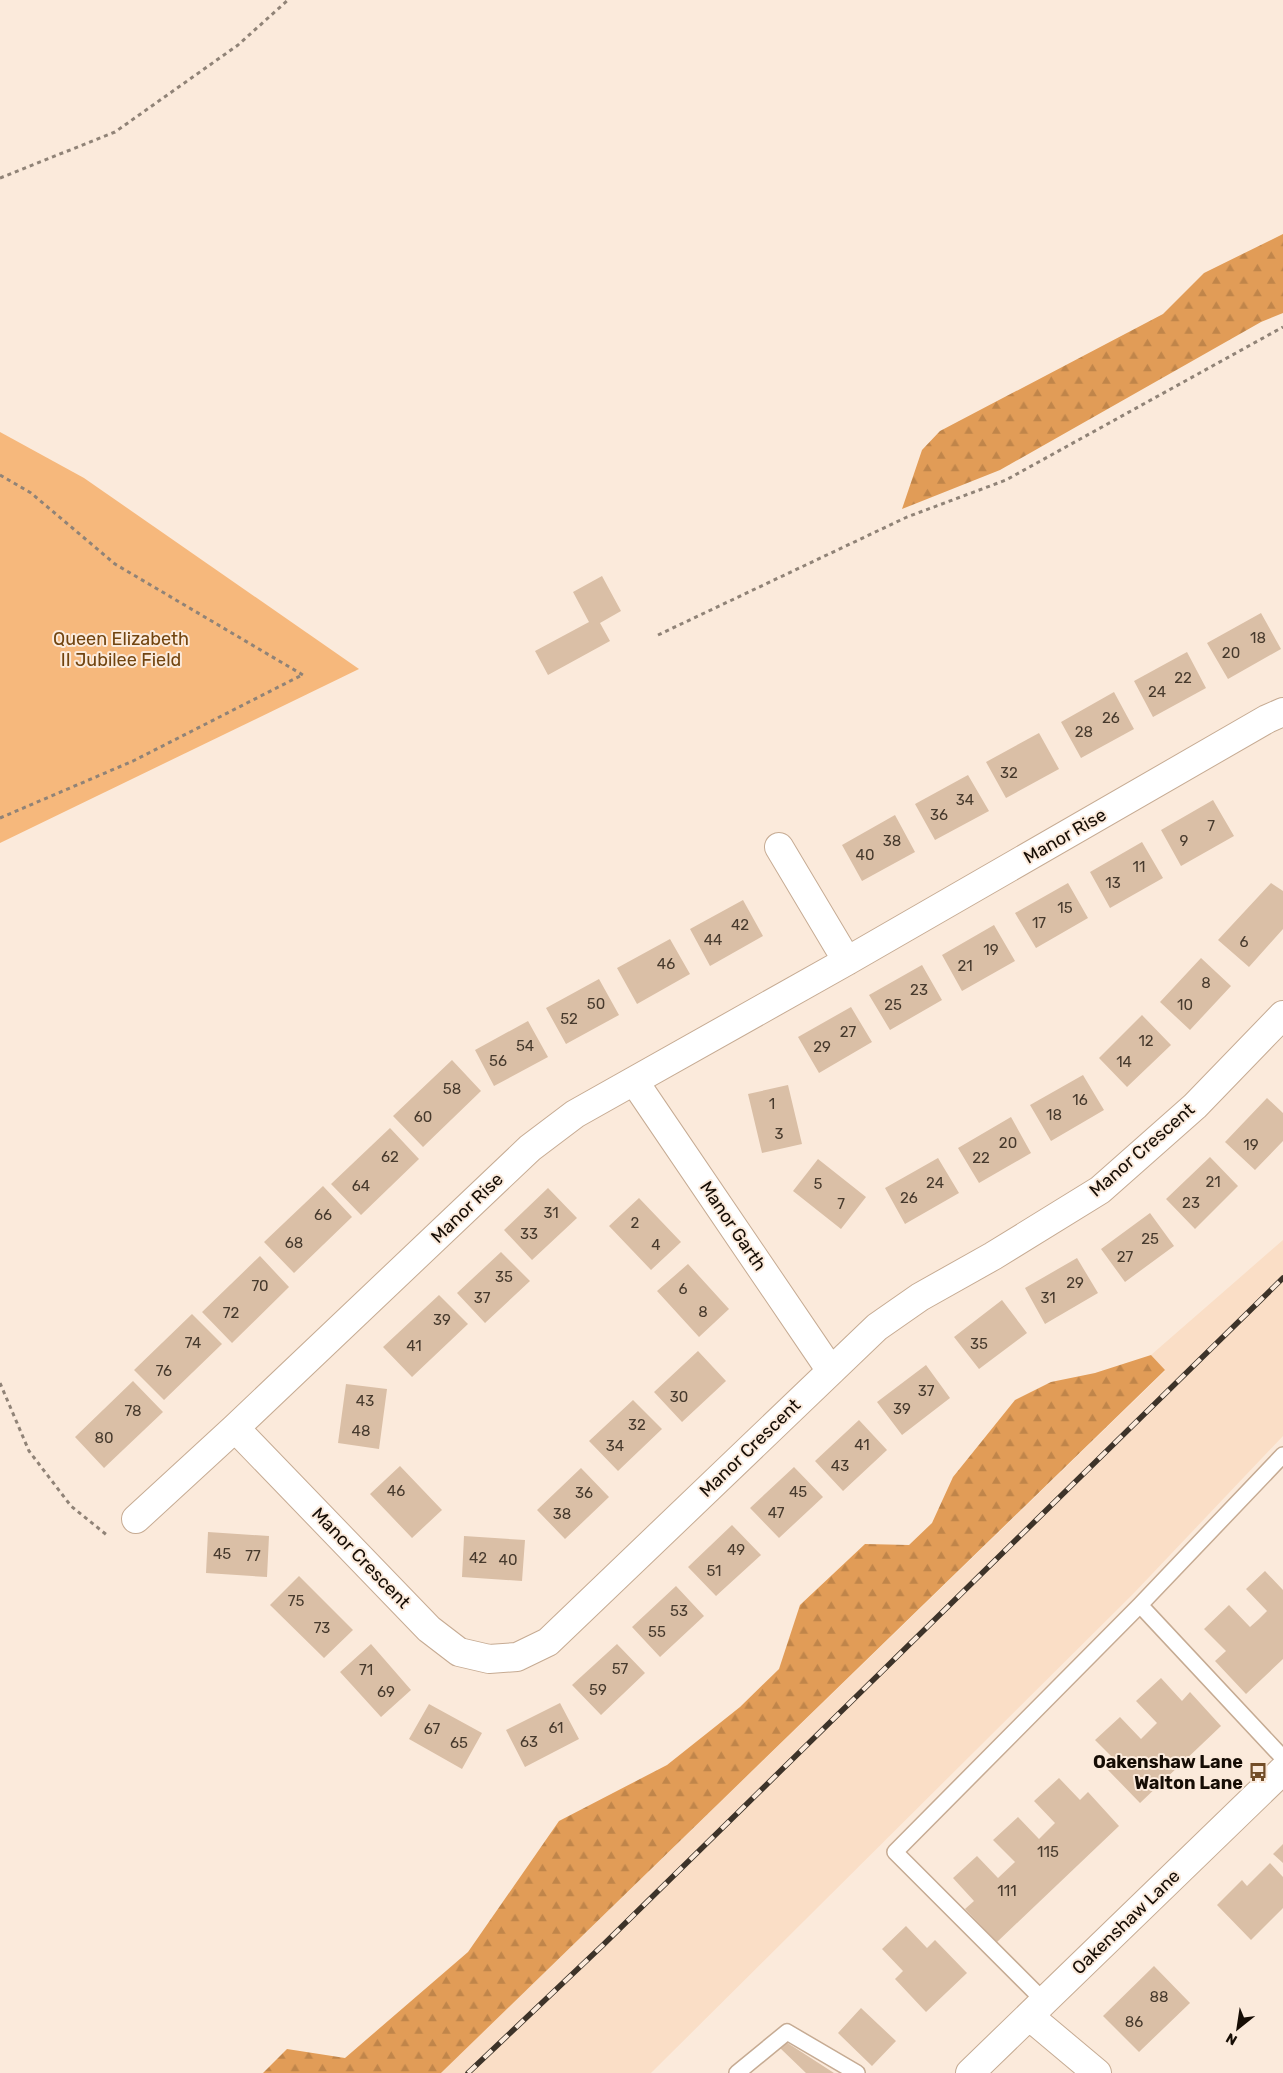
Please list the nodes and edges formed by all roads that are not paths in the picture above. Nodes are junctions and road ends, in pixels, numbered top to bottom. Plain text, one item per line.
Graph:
1 (1283, 712) edge
2 (779, 847) dead end
3 (847, 961) junction
4 (1283, 1015) edge
5 (634, 1081) junction
6 (831, 1371) junction
7 (235, 1428) junction
8 (1283, 1455) edge
9 (136, 1519) road end
10 (1140, 1605) junction
11 (1283, 1758) edge
12 (1283, 1770) edge
13 (1036, 2008) junction
14 (738, 2073) edge
15 (857, 2073) edge
16 (970, 2073) edge
17 (1096, 2073) edge

1 - 3 street, Manor Rise
2 - 3 street
3 - 5 street, Manor Rise
4 - 6 street, Manor Crescent
5 - 6 street, Manor Garth
5 - 7 street, Manor Rise
6 - 7 street, Manor Crescent
7 - 9 street, Manor Rise
8 - 10 lane
10 - 11 lane
10 - 13 lane
12 - 13 street, Oakenshaw Lane
13 - 16 street, Oakenshaw Lane
13 - 17 street
14 - 15 lane

